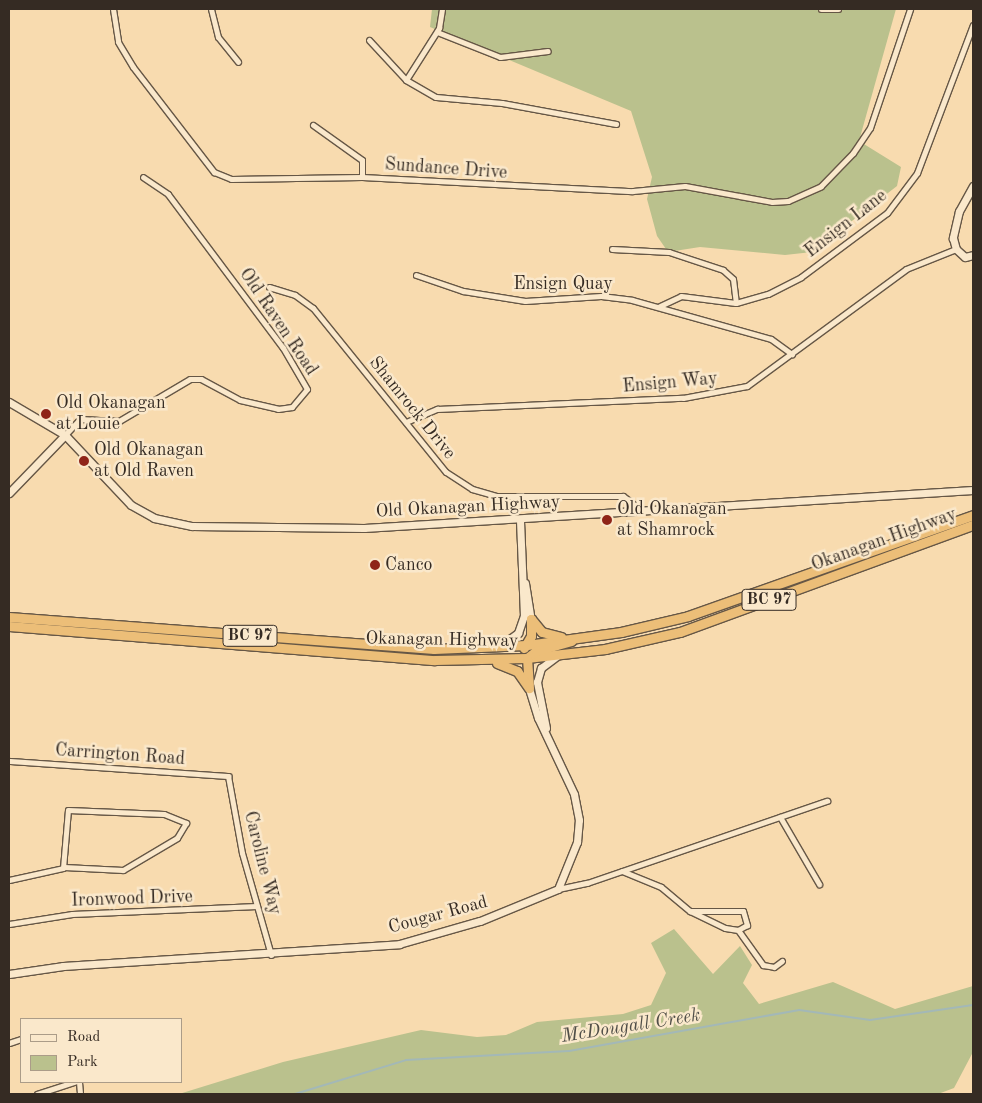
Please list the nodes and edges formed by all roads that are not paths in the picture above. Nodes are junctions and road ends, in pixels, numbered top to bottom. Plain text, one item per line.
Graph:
1 (113, 9) edge
2 (211, 9) edge
3 (442, 9) edge
4 (821, 9) edge
5 (838, 9) edge
6 (910, 9) edge
7 (973, 25) edge
8 (437, 32) junction
9 (368, 40) dead end
10 (548, 51) dead end
11 (238, 62) dead end
12 (406, 80) junction
13 (314, 124) dead end
14 (616, 124) dead end
15 (143, 177) dead end
16 (362, 177) junction
17 (973, 186) edge
18 (612, 249) dead end
19 (956, 249) junction
20 (973, 255) edge
21 (416, 275) dead end
22 (269, 287) dead end
23 (736, 303) junction
24 (660, 306) junction
25 (792, 354) junction
26 (9, 402) edge
27 (406, 422) junction
28 (65, 435) junction
29 (973, 490) edge
30 (9, 493) edge
31 (642, 511) junction
32 (973, 515) edge
33 (520, 519) junction
34 (973, 524) edge
35 (523, 574) junction
36 (9, 617) edge
37 (531, 619) junction
38 (9, 626) edge
39 (576, 638) junction
40 (527, 645) junction
41 (491, 649) junction
42 (559, 655) junction
43 (527, 658) junction
44 (472, 660) junction
45 (529, 688) junction
46 (548, 733) junction
47 (9, 761) edge
48 (228, 776) joint
49 (827, 801) dead end
50 (780, 817) junction
51 (64, 867) dead end
52 (622, 871) junction
53 (9, 880) edge
54 (819, 884) dead end
55 (558, 889) junction
56 (258, 906) junction
57 (690, 911) junction
58 (9, 924) edge
59 (738, 930) junction
60 (271, 955) junction
61 (782, 961) dead end
62 (9, 974) edge
63 (72, 1083) edge
64 (37, 1094) edge

1 - 16 street, Sundance Drive
2 - 11 street
3 - 8 street
4 - 5 street
6 - 16 street, Sundance Drive
7 - 23 street, Ensign Lane
8 - 10 street
8 - 12 street
9 - 12 street
12 - 14 street
13 - 16 street
15 - 28 street, Old Raven Road
17 - 19 street
18 - 23 street
19 - 20 street
19 - 25 street, Ensign Way
21 - 24 street, Ensign Quay
22 - 27 street, Shamrock Drive
23 - 24 street, Ensign Lane
24 - 25 street, Ensign Quay
25 - 27 street, Ensign Way
26 - 28 street, Old Okanagan Highway
27 - 31 street, Shamrock Drive
28 - 30 street
28 - 33 street, Old Okanagan Highway
29 - 31 street, Old Okanagan Highway
31 - 33 street, Old Okanagan Highway
32 - 39 highway, Okanagan Highway / BC 97
33 - 35 street
34 - 42 highway, Okanagan Highway / BC 97
35 - 37 street
35 - 41 street
36 - 41 highway, Okanagan Highway / BC 97
37 - 39 highway
37 - 40 highway
38 - 44 highway, Okanagan Highway / BC 97
39 - 40 highway, Okanagan Highway / BC 97
39 - 43 highway
40 - 41 highway, Okanagan Highway / BC 97
40 - 44 highway
42 - 43 highway, Okanagan Highway / BC 97
42 - 46 street
43 - 44 highway, Okanagan Highway / BC 97
43 - 45 highway
44 - 45 highway
45 - 46 street
46 - 55 street
47 - 48 street, Carrington Road
48 - 56 street, Caroline Way
49 - 50 street, Cougar Road
50 - 52 street, Cougar Road
50 - 54 street
51 - 53 street
52 - 55 street, Cougar Road
52 - 57 street
55 - 60 street, Cougar Road
56 - 58 street, Ironwood Drive
56 - 60 street, Caroline Way
57 - 59 street
57 - 59 street
59 - 61 street
60 - 62 street, Cougar Road
63 - 64 street

